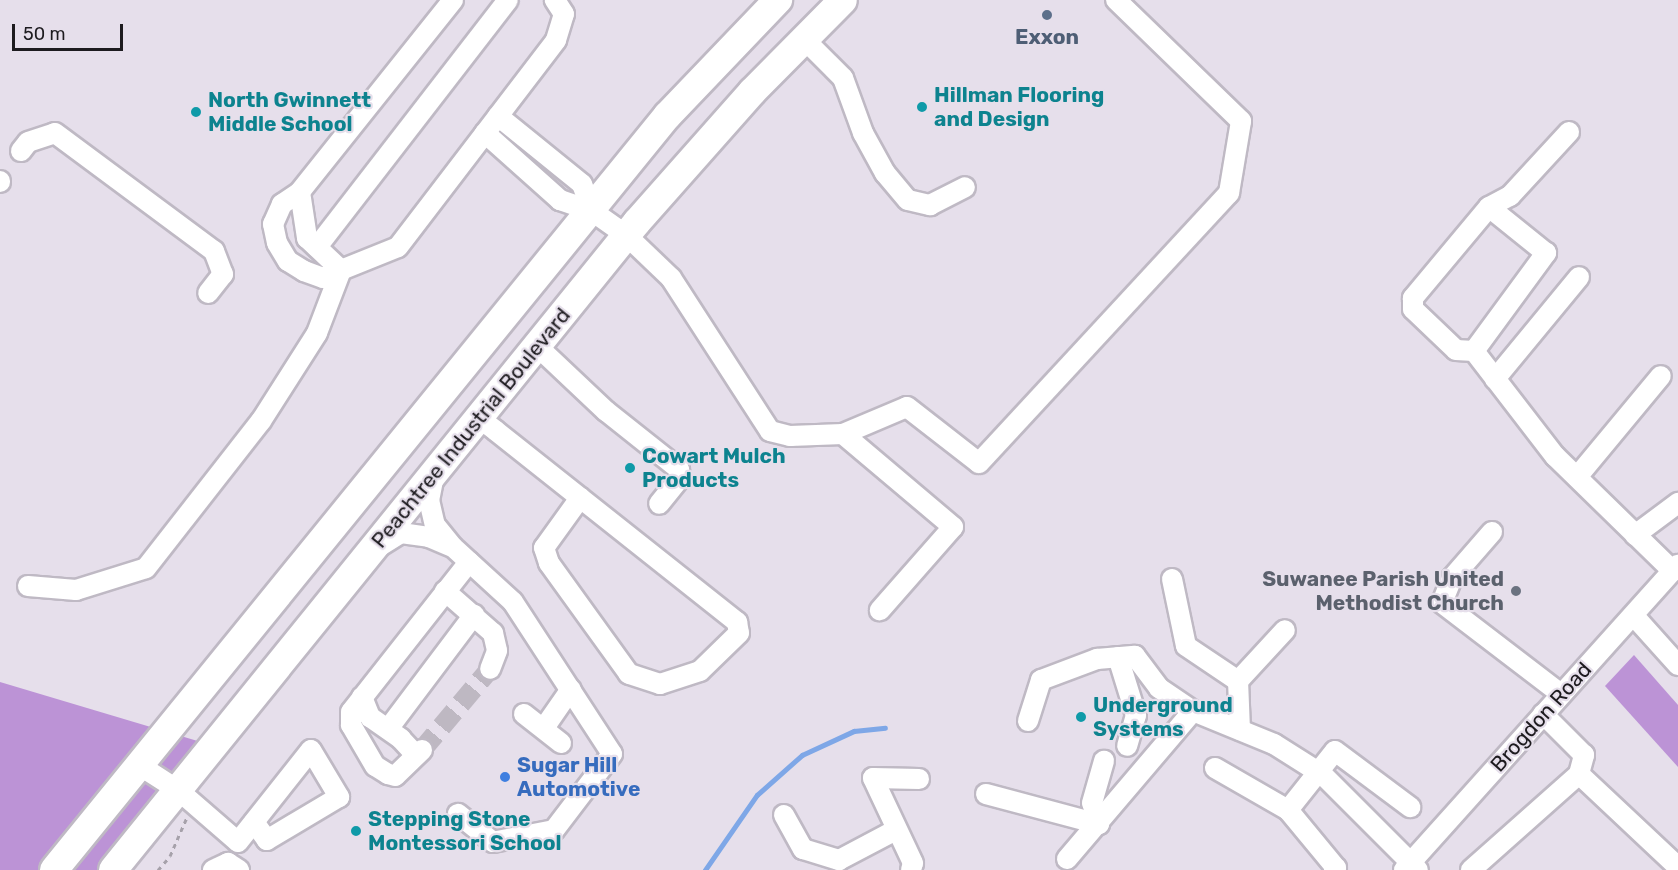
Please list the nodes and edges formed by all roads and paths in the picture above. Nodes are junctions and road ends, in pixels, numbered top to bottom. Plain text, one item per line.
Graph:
1 (453, 0) edge
2 (508, 0) edge
3 (555, 0) edge
4 (778, 0) edge
5 (843, 0) edge
6 (1116, 0) edge
7 (804, 39) junction
8 (498, 116) junction
9 (1569, 132) dead end
10 (485, 133) junction
11 (21, 151) dead end
12 (965, 187) dead end
13 (300, 192) junction
14 (1489, 207) junction
15 (592, 211) junction
16 (627, 235) junction
17 (317, 247) junction
18 (341, 270) junction
19 (1579, 277) dead end
20 (208, 293) dead end
21 (537, 346) junction
22 (1474, 351) junction
23 (1661, 375) dead end
24 (1495, 379) junction
25 (479, 418) junction
26 (843, 434) junction
27 (434, 475) junction
28 (1576, 477) junction
29 (580, 498) junction
30 (1678, 503) edge
31 (658, 504) dead end
32 (1492, 532) dead end
33 (1635, 535) junction
34 (453, 547) junction
35 (374, 550) junction
36 (469, 562) junction
37 (1675, 568) edge
38 (1172, 579) dead end
39 (28, 586) dead end
40 (445, 591) junction
41 (880, 610) dead end
42 (474, 615) junction
43 (1634, 616) junction
44 (1285, 630) dead end
45 (1118, 657) junction
46 (1677, 660) edge
47 (490, 669) tunnel mouth
48 (1238, 681) junction
49 (571, 689) junction
50 (1562, 694) junction
51 (362, 696) junction
52 (1193, 711) junction
53 (524, 714) dead end
54 (1543, 714) junction
55 (1028, 721) dead end
56 (544, 728) junction
57 (388, 729) junction
58 (1240, 730) junction
59 (561, 743) dead end
60 (1127, 746) dead end
61 (1104, 762) dead end
62 (139, 765) junction
63 (1215, 768) dead end
64 (1316, 772) junction
65 (1579, 774) junction
66 (919, 779) dead end
67 (986, 794) dead end
68 (183, 802) junction
69 (1410, 807) dead end
70 (1288, 810) junction
71 (458, 814) dead end
72 (784, 815) dead end
73 (255, 822) junction
74 (1099, 824) junction
75 (896, 830) junction
76 (232, 837) junction
77 (1067, 859) dead end
78 (1678, 867) edge
79 (227, 868) edge
80 (915, 868) edge
81 (1410, 868) edge
82 (54, 870) edge
83 (113, 870) edge
84 (158, 870) edge
85 (1334, 870) edge
86 (1471, 870) edge

1 - 13 street
2 - 17 street
3 - 8 street
4 - 15 highway, Peachtree Industrial Boulevard
5 - 7 highway, Peachtree Industrial Boulevard
6 - 26 street
7 - 12 street
7 - 16 highway, Peachtree Industrial Boulevard
8 - 10 street
8 - 15 street
9 - 14 street
10 - 15 street
10 - 18 street
11 - 20 street
13 - 17 street
13 - 18 street
14 - 22 street
14 - 22 street
15 - 16 street
15 - 62 highway, Peachtree Industrial Boulevard
16 - 21 highway, Peachtree Industrial Boulevard
16 - 26 street
17 - 18 street
18 - 39 street
19 - 24 street
21 - 25 highway, Peachtree Industrial Boulevard
21 - 31 street
22 - 24 street
23 - 28 street
24 - 28 street
25 - 27 highway, Peachtree Industrial Boulevard
25 - 29 street
26 - 41 street
27 - 34 street
27 - 35 highway, Peachtree Industrial Boulevard
28 - 33 street
29 - 29 street
30 - 33 street
32 - 50 street
33 - 37 street
34 - 35 street
34 - 36 street
35 - 68 highway, Peachtree Industrial Boulevard
36 - 40 street
36 - 49 street
37 - 43 street, Brogdon Road
38 - 48 street
40 - 42 street
40 - 51 street
42 - 47 street
42 - 57 street
43 - 46 street
43 - 50 street, Brogdon Road
44 - 48 street
45 - 52 street
45 - 55 street
45 - 60 street
48 - 58 street
49 - 56 street
49 - 71 street
50 - 54 street, Brogdon Road
51 - 57 street
51 - 57 street
52 - 58 street
52 - 74 street
53 - 56 street
54 - 65 street
54 - 81 street, Brogdon Road
56 - 59 street
58 - 64 street
61 - 74 street
62 - 68 street
62 - 82 highway, Peachtree Industrial Boulevard
63 - 70 street
64 - 69 street
64 - 70 street
64 - 81 street
65 - 78 street
65 - 86 street
66 - 75 street
67 - 74 street
68 - 76 street
68 - 83 highway, Peachtree Industrial Boulevard
68 - 84 path
70 - 85 street
72 - 75 street
73 - 73 street
73 - 76 street
74 - 77 street
75 - 80 street
76 - 79 street

